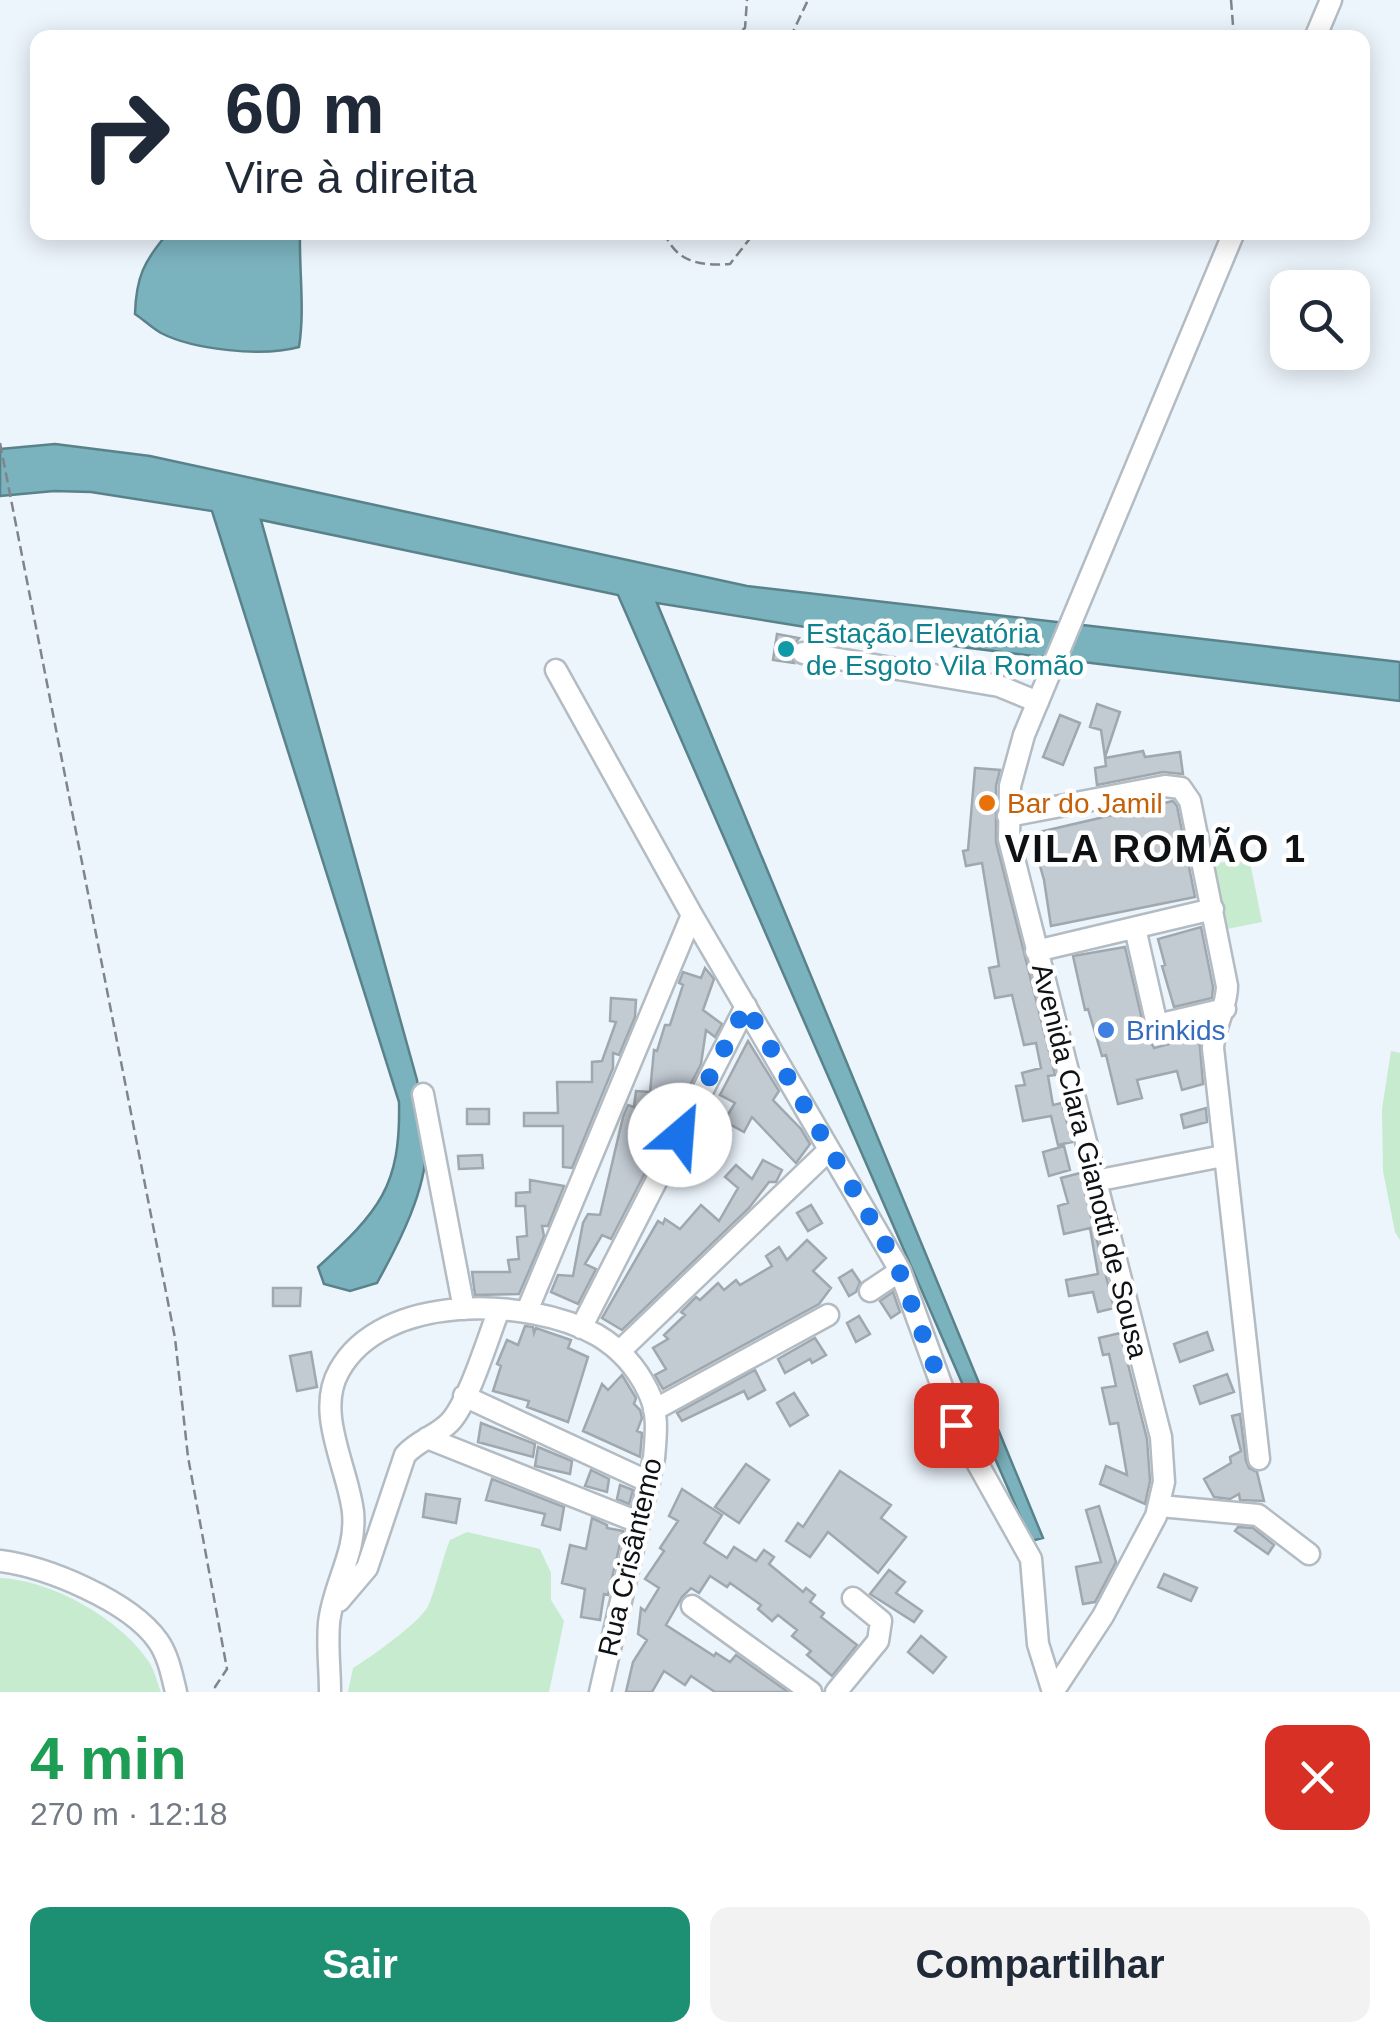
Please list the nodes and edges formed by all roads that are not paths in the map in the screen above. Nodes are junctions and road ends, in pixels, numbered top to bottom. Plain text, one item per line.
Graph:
1 (1331, 0) edge
2 (1318, 30) edge
3 (1231, 240) edge
4 (802, 654) dead end
5 (556, 670) dead end
6 (1038, 702) junction
7 (1008, 816) junction
8 (1212, 908) junction
9 (692, 915) junction
10 (1135, 928) junction
11 (1036, 950) junction
12 (1226, 1003) junction
13 (746, 1006) junction
14 (423, 1094) dead end
15 (829, 1150) junction
16 (1223, 1156) junction
17 (1095, 1180) junction
18 (900, 1270) junction
19 (870, 1291) dead end
20 (464, 1309) junction
21 (499, 1310) junction
22 (527, 1311) junction
23 (828, 1315) dead end
24 (581, 1328) junction
25 (620, 1351) junction
26 (464, 1396) junction
27 (654, 1410) junction
28 (427, 1438) junction
29 (1258, 1459) dead end
30 (649, 1482) junction
31 (1160, 1506) junction
32 (638, 1522) junction
33 (1309, 1554) dead end
34 (0, 1561) edge
35 (852, 1598) dead end
36 (692, 1606) dead end
37 (330, 1620) junction
38 (176, 1692) edge
39 (330, 1692) edge
40 (600, 1692) edge
41 (811, 1692) edge
42 (836, 1692) edge
43 (1053, 1692) edge

1 - 2 street
3 - 6 street, Avenida Clara Gianotti de Sousa
4 - 6 street
5 - 9 street
6 - 7 street, Avenida Clara Gianotti de Sousa
7 - 8 street
7 - 11 street, Avenida Clara Gianotti de Sousa
8 - 10 street
8 - 12 street
9 - 13 street
9 - 22 street
10 - 11 street
10 - 12 street
11 - 17 street, Avenida Clara Gianotti de Sousa
12 - 16 street
13 - 15 street
13 - 24 street
14 - 20 street
15 - 18 street
15 - 25 street
16 - 17 street
16 - 29 street
17 - 31 street, Avenida Clara Gianotti de Sousa
18 - 19 street
18 - 43 street
20 - 21 street, Rua Crisântemo
20 - 37 street, Rua Crisântemo
21 - 22 street, Rua Crisântemo
21 - 26 street
22 - 24 street, Rua Crisântemo
23 - 27 street
24 - 25 street, Rua Crisântemo
25 - 27 street, Rua Crisântemo
26 - 28 street
26 - 30 street
27 - 30 street, Rua Crisântemo
28 - 32 street
28 - 37 street
30 - 32 street, Rua Crisântemo
31 - 33 street
31 - 43 street, Avenida Clara Gianotti de Sousa
32 - 40 street, Rua Crisântemo
34 - 38 street
35 - 42 street
36 - 41 street
37 - 39 street, Rua Crisântemo

